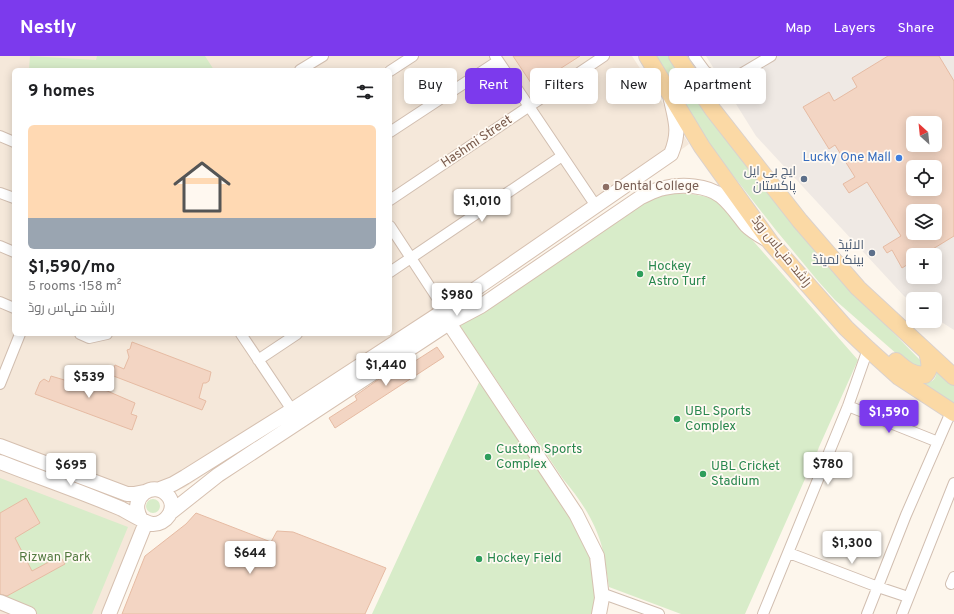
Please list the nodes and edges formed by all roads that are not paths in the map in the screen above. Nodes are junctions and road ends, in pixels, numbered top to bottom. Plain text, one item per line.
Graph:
1 (322, 56) edge
2 (413, 56) edge
3 (604, 56) edge
4 (647, 56) edge
5 (678, 56) edge
6 (694, 56) edge
7 (771, 56) edge
8 (497, 58) edge
9 (311, 59) edge
10 (302, 68) edge
11 (392, 70) edge
12 (669, 92) edge
13 (672, 104) edge
14 (676, 104) edge
15 (529, 107) junction
16 (392, 131) edge
17 (0, 136) edge
18 (12, 141) edge
19 (562, 156) junction
20 (0, 192) edge
21 (12, 197) edge
22 (392, 199) edge
23 (596, 206) junction
24 (392, 229) edge
25 (771, 243) junction
26 (0, 246) edge
27 (12, 251) edge
28 (411, 258) junction
29 (392, 271) edge
30 (0, 302) edge
31 (12, 307) edge
32 (833, 313) junction
33 (447, 316) junction
34 (19, 336) edge
35 (84, 336) edge
36 (98, 336) edge
37 (242, 336) edge
38 (294, 336) edge
39 (868, 349) junction
40 (927, 352) junction
41 (258, 360) junction
42 (2, 372) edge
43 (954, 377) edge
44 (0, 384) edge
45 (848, 406) junction
46 (292, 410) junction
47 (953, 413) edge
48 (938, 442) junction
49 (0, 446) edge
50 (0, 462) edge
51 (954, 483) edge
52 (160, 489) junction
53 (144, 492) junction
54 (170, 513) junction
55 (143, 520) junction
56 (789, 553) junction
57 (878, 587) junction
58 (601, 593) junction
59 (908, 597) junction
60 (0, 602) edge
61 (29, 614) edge
62 (109, 614) edge
63 (599, 614) edge
64 (659, 614) edge
65 (763, 614) edge
66 (867, 614) edge
67 (902, 614) edge

1 - 9 street
2 - 11 street
3 - 15 street, Hashmi Street
4 - 12 main road, راشد منہاس روڈ
5 - 40 main road
6 - 7 street
8 - 15 street
8 - 16 street
9 - 10 street
13 - 23 main road
14 - 25 main road, راشد منہاس روڈ
15 - 19 street
15 - 22 street, Hashmi Street
17 - 18 street
19 - 23 street
19 - 28 street
20 - 21 street
23 - 33 main road
24 - 28 street
25 - 32 main road, راشد منہاس روڈ
25 - 33 main road
26 - 27 street
28 - 29 street
28 - 33 street
30 - 31 street
32 - 39 main road, راشد منہاس روڈ
32 - 40 main road
33 - 46 main road
33 - 54 main road
33 - 58 main road
34 - 42 street
35 - 36 street
37 - 41 street
38 - 41 street
39 - 45 street
39 - 47 main road, راشد منہاس روڈ
40 - 43 main road
41 - 46 street
42 - 44 street
45 - 48 street
45 - 56 street
46 - 52 main road
47 - 48 street
48 - 57 street
49 - 53 main road
50 - 55 main road
51 - 59 street
52 - 53 main road
52 - 54 main road
53 - 55 main road
54 - 55 main road
55 - 62 main road
56 - 57 street
56 - 65 street
57 - 59 street
57 - 66 street
58 - 63 main road
58 - 64 street
59 - 67 street
60 - 61 main road

